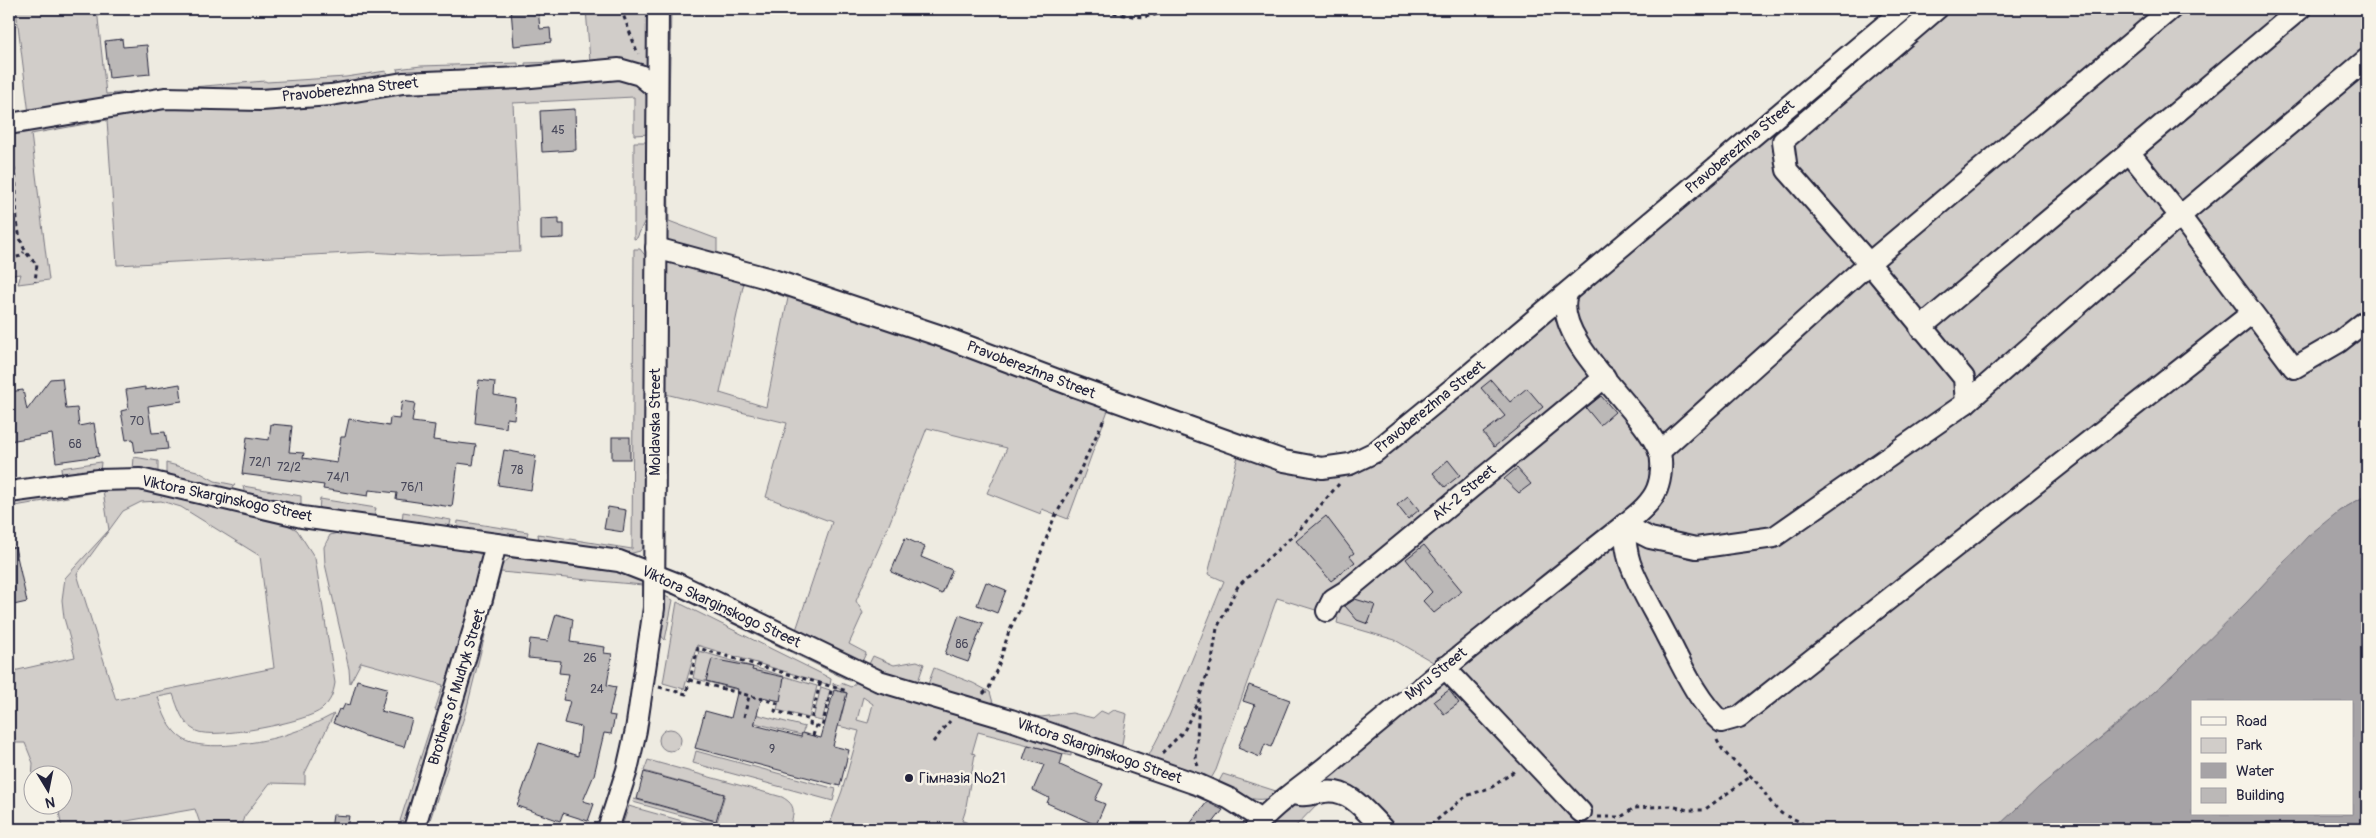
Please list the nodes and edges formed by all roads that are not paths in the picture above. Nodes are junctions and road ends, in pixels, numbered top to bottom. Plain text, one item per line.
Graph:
1 (658, 9) edge
2 (1904, 9) edge
3 (1936, 9) edge
4 (2171, 9) edge
5 (2300, 9) edge
6 (2367, 59) edge
7 (657, 89) junction
8 (9, 124) edge
9 (2129, 152) junction
10 (2180, 216) junction
11 (656, 248) junction
12 (1869, 264) junction
13 (1567, 294) junction
14 (2252, 313) junction
15 (1542, 314) junction
16 (1565, 317) junction
17 (2367, 320) edge
18 (1920, 328) junction
19 (1605, 378) junction
20 (1966, 403) junction
21 (1659, 452) junction
22 (9, 492) edge
23 (1624, 525) junction
24 (496, 544) junction
25 (654, 573) junction
26 (1327, 611) dead end
27 (1444, 666) junction
28 (1293, 794) junction
29 (1581, 812) road end
30 (1258, 824) edge
31 (414, 829) edge
32 (608, 829) edge
33 (1383, 829) edge

1 - 7 street, Moldavska Street
2 - 13 street, Pravoberezhna Street
3 - 12 street
4 - 12 street
5 - 9 street
6 - 10 street
7 - 8 street, Pravoberezhna Street
7 - 11 street, Moldavska Street
9 - 10 street
9 - 18 street
10 - 14 street
10 - 20 street
11 - 15 street, Pravoberezhna Street
11 - 25 street, Moldavska Street
12 - 18 street
12 - 21 street
13 - 15 street, Pravoberezhna Street
13 - 16 street
14 - 17 street
14 - 23 street
15 - 16 street
16 - 19 street
18 - 20 street
19 - 21 street
19 - 26 street, AK-2 Street
20 - 23 street
21 - 23 street, Myru Street
22 - 24 street, Viktora Skarginskogo Street
23 - 27 street, Myru Street
24 - 25 street, Viktora Skarginskogo Street
24 - 31 street, Brothers of Mudryk Street
25 - 30 street, Viktora Skarginskogo Street
25 - 32 street, Moldavska Street
27 - 28 street, Myru Street
27 - 29 street
28 - 30 street, Myru Street
28 - 33 street

